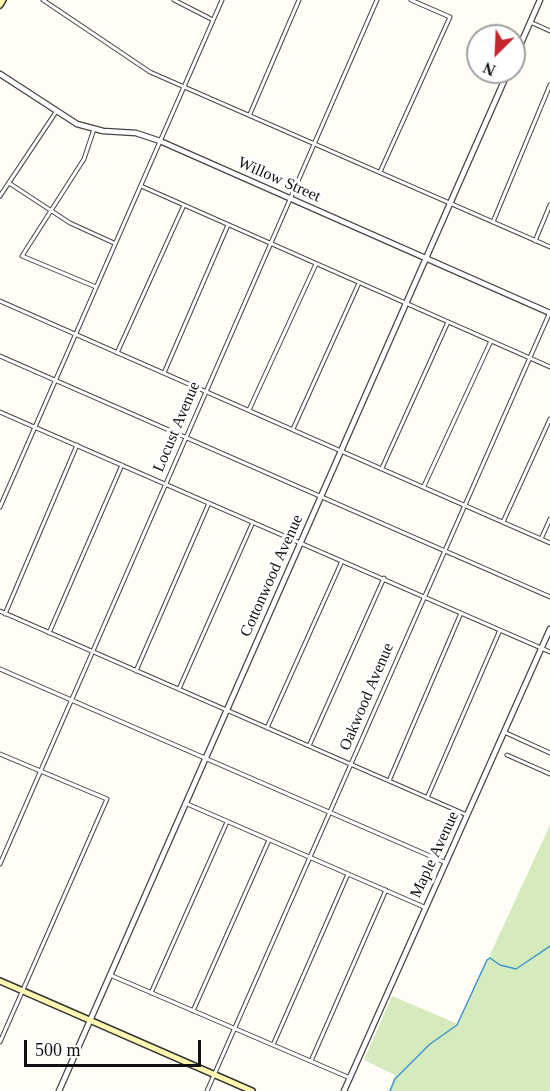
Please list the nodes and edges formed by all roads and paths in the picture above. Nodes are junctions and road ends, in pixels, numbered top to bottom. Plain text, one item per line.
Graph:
1 (3, 0) edge
2 (43, 0) edge
3 (174, 0) edge
4 (222, 0) edge
5 (299, 0) edge
6 (377, 0) edge
7 (411, 0) edge
8 (540, 0) edge
9 (0, 4) edge
10 (213, 20) junction
11 (530, 22) junction
12 (526, 31) edge
13 (550, 31) edge
14 (0, 74) edge
15 (503, 84) edge
16 (550, 85) edge
17 (185, 86) junction
18 (56, 112) junction
19 (250, 115) junction
20 (94, 129) junction
21 (160, 141) junction
22 (315, 143) junction
23 (380, 172) junction
24 (9, 183) junction
25 (141, 186) junction
26 (0, 196) edge
27 (290, 198) junction
28 (450, 202) junction
29 (184, 205) junction
30 (550, 206) edge
31 (51, 210) junction
32 (493, 222) junction
33 (228, 225) junction
34 (535, 241) junction
35 (115, 243) junction
36 (270, 243) junction
37 (550, 247) edge
38 (426, 258) junction
39 (316, 264) junction
40 (359, 283) junction
41 (96, 288) junction
42 (0, 301) edge
43 (405, 303) junction
44 (550, 312) edge
45 (448, 322) junction
46 (75, 334) junction
47 (491, 341) junction
48 (117, 353) junction
49 (0, 357) edge
50 (530, 358) junction
51 (550, 367) edge
52 (164, 373) junction
53 (56, 381) junction
54 (206, 392) junction
55 (249, 411) junction
56 (0, 412) edge
57 (550, 419) edge
58 (34, 428) junction
59 (292, 429) junction
60 (186, 437) junction
61 (77, 445) junction
62 (340, 450) junction
63 (122, 465) junction
64 (382, 469) junction
65 (166, 485) junction
66 (423, 487) junction
67 (320, 495) junction
68 (209, 503) junction
69 (465, 505) junction
70 (0, 507) edge
71 (550, 519) edge
72 (253, 522) junction
73 (503, 522) junction
74 (541, 539) junction
75 (300, 542) junction
76 (550, 543) edge
77 (445, 550) junction
78 (342, 561) junction
79 (384, 579) junction
80 (424, 596) junction
81 (550, 597) edge
82 (0, 611) edge
83 (461, 613) junction
84 (5, 614) junction
85 (550, 629) edge
86 (500, 630) junction
87 (49, 633) junction
88 (541, 648) junction
89 (550, 651) edge
90 (93, 652) junction
91 (0, 669) edge
92 (136, 671) junction
93 (179, 689) junction
94 (72, 700) junction
95 (226, 710) junction
96 (267, 728) junction
97 (504, 732) junction
98 (309, 746) junction
99 (550, 753) edge
100 (0, 754) edge
101 (507, 755) dead end
102 (205, 758) junction
103 (351, 765) junction
104 (40, 771) junction
105 (550, 774) edge
106 (389, 781) junction
107 (427, 798) junction
108 (185, 803) junction
109 (330, 812) junction
110 (467, 815) junction
111 (227, 822) junction
112 (268, 840) junction
113 (309, 858) junction
114 (444, 862) junction
115 (0, 864) edge
116 (348, 874) junction
117 (386, 890) junction
118 (424, 907) junction
119 (110, 975) junction
120 (0, 981) edge
121 (22, 991) junction
122 (151, 993) junction
123 (193, 1011) junction
124 (90, 1020) junction
125 (235, 1028) junction
126 (0, 1042) edge
127 (273, 1045) junction
128 (311, 1061) junction
129 (214, 1074) junction
130 (350, 1078) junction
131 (59, 1091) edge
132 (207, 1091) edge
133 (252, 1091) edge
134 (344, 1091) edge

1 - 9 main road
2 - 17 street
3 - 10 street
4 - 10 street
5 - 19 street
6 - 22 street, Locust Avenue
7 - 23 street
8 - 11 street
10 - 17 street
11 - 12 street
11 - 13 street
14 - 18 street, Willow Street
15 - 28 street, Cottonwood Avenue
16 - 32 street
17 - 19 street
17 - 21 street
18 - 20 street, Willow Street
18 - 24 street
19 - 22 street
20 - 21 street, Willow Street
20 - 31 street
21 - 25 street
21 - 27 street, Willow Street
22 - 23 street
22 - 27 street, Locust Avenue
23 - 28 street
24 - 26 street
24 - 31 street
25 - 29 street
25 - 35 street
27 - 36 street, Locust Avenue
27 - 38 street, Willow Street
28 - 32 street
28 - 38 street, Cottonwood Avenue
29 - 33 street
29 - 48 street
30 - 34 street
31 - 35 street
31 - 41 street
32 - 34 street
33 - 36 street
33 - 52 street
34 - 37 street
35 - 41 street
36 - 39 street
36 - 54 street, Locust Avenue
38 - 43 street, Cottonwood Avenue
38 - 44 street, Willow Street
39 - 40 street
39 - 55 street
40 - 43 street
40 - 59 street
41 - 46 street
42 - 46 street
43 - 45 street
43 - 62 street, Cottonwood Avenue
44 - 50 street, Oakwood Avenue
45 - 47 street
45 - 64 street
46 - 48 street
46 - 53 street
47 - 50 street
47 - 66 street
48 - 52 street
49 - 53 street
50 - 51 street
50 - 69 street, Oakwood Avenue
52 - 54 street
53 - 58 street
53 - 60 street
54 - 55 street
54 - 60 street, Locust Avenue
55 - 59 street
56 - 58 street
57 - 73 street
58 - 61 street
58 - 70 street
59 - 62 street
60 - 65 street, Locust Avenue
60 - 67 street
61 - 63 street
61 - 84 street
62 - 64 street
62 - 67 street, Cottonwood Avenue
63 - 65 street
63 - 87 street
64 - 66 street
65 - 68 street
65 - 90 street, Locust Avenue
66 - 69 street
67 - 75 street, Cottonwood Avenue
67 - 77 street
68 - 72 street
68 - 92 street
69 - 73 street
69 - 77 street, Oakwood Avenue
71 - 74 street
72 - 75 street
72 - 93 street
73 - 74 street
74 - 76 street
75 - 78 street
75 - 95 street, Cottonwood Avenue
77 - 80 street, Oakwood Avenue
77 - 81 street
78 - 79 street
78 - 96 street
79 - 80 street
79 - 98 street
80 - 83 street
80 - 103 street, Oakwood Avenue
82 - 84 street
83 - 86 street
83 - 106 street
84 - 87 street
85 - 88 street, Maple Avenue
86 - 88 street
86 - 107 street
87 - 90 street
88 - 89 street
88 - 97 street, Maple Avenue
90 - 92 street
90 - 94 street, Locust Avenue
91 - 94 street
92 - 93 street
93 - 95 street
94 - 102 street
94 - 104 street, Locust Avenue
95 - 96 street
95 - 102 street, Cottonwood Avenue
96 - 98 street
97 - 99 street
97 - 110 street, Maple Avenue
98 - 103 street
100 - 104 street
101 - 105 street
102 - 108 street, Cottonwood Avenue
102 - 109 street
103 - 106 street
103 - 109 street, Oakwood Avenue
104 - 115 street, Locust Avenue
104 - 121 street
106 - 107 street
107 - 110 street
108 - 111 street
108 - 119 street, Cottonwood Avenue
109 - 113 street, Oakwood Avenue
109 - 114 street
110 - 114 street, Maple Avenue
111 - 112 street
111 - 122 street
112 - 113 street
112 - 123 street
113 - 116 street
113 - 125 street, Oakwood Avenue
114 - 118 street, Maple Avenue
116 - 117 street
116 - 127 street
117 - 118 street
117 - 128 street
118 - 130 street, Maple Avenue
119 - 122 street
119 - 124 street, Cottonwood Avenue
120 - 121 main road
121 - 124 main road
121 - 126 street
122 - 123 street
123 - 125 street
124 - 129 main road
124 - 131 street, Cottonwood Avenue
125 - 127 street
125 - 129 street, Oakwood Avenue
127 - 128 street
128 - 130 street
129 - 132 street, Oakwood Avenue
129 - 133 main road
130 - 134 street, Maple Avenue

